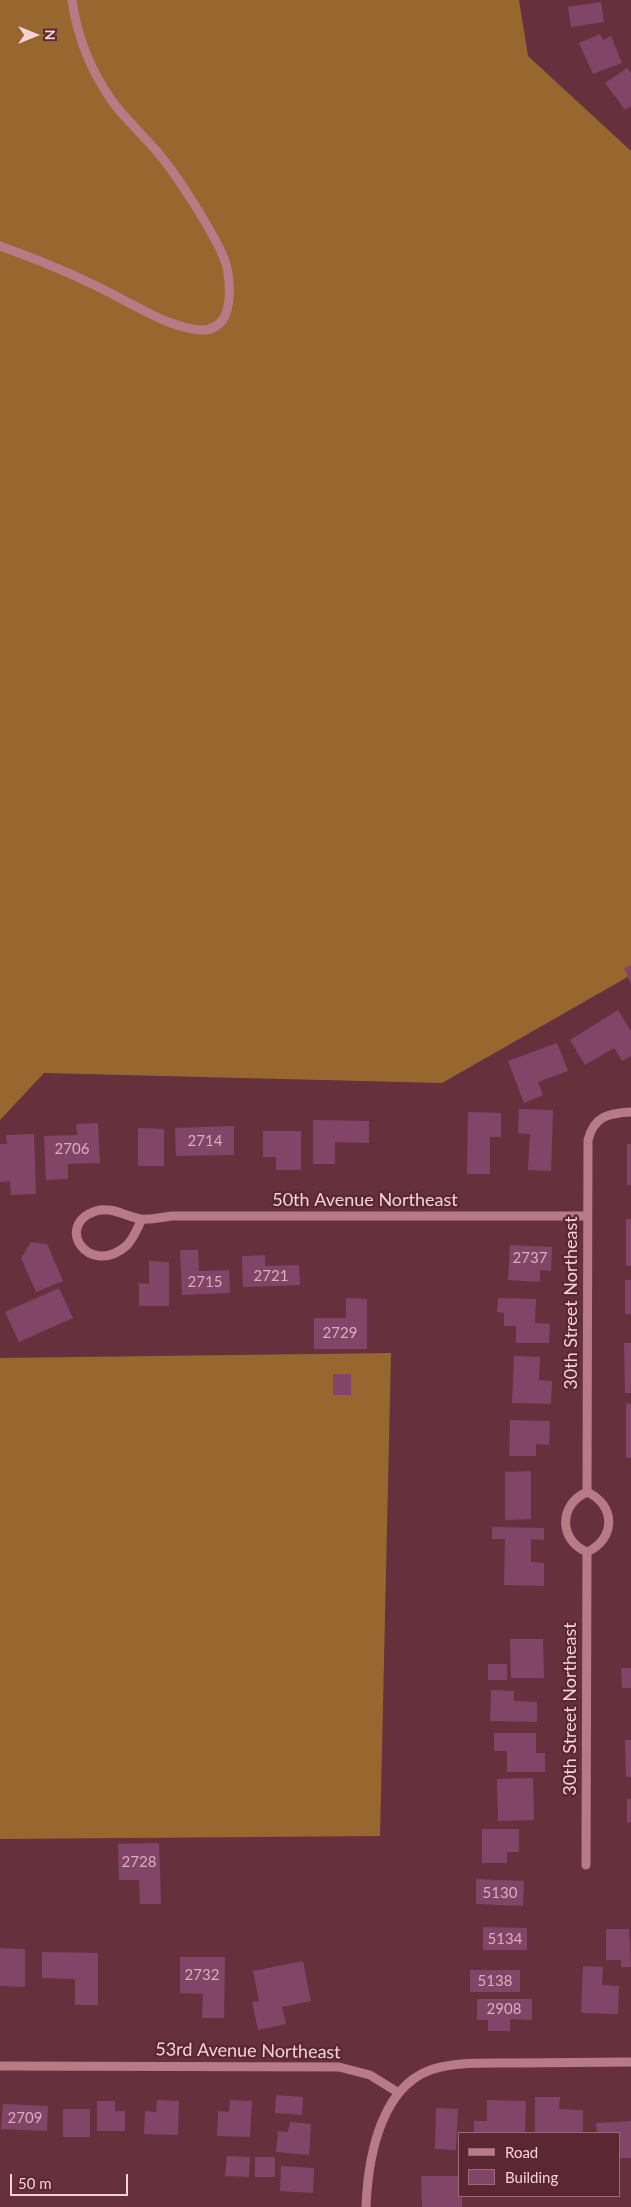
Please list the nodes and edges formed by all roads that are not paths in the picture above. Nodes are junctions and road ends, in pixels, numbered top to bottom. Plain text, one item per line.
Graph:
1 (72, 0) edge
2 (0, 246) edge
3 (631, 1112) edge
4 (588, 1216) junction
5 (142, 1219) junction
6 (587, 1492) junction
7 (587, 1552) junction
8 (586, 1865) dead end
9 (631, 2062) edge
10 (0, 2066) edge
11 (399, 2093) junction
12 (366, 2207) edge

1 - 2 street
3 - 4 street, 30th Street Northeast
4 - 5 street, 50th Avenue Northeast
4 - 6 street, 30th Street Northeast
5 - 5 street, 50th Avenue Northeast
6 - 7 street
6 - 7 street
7 - 8 street, 30th Street Northeast
9 - 11 street
10 - 11 street, 53rd Avenue Northeast
11 - 12 street

